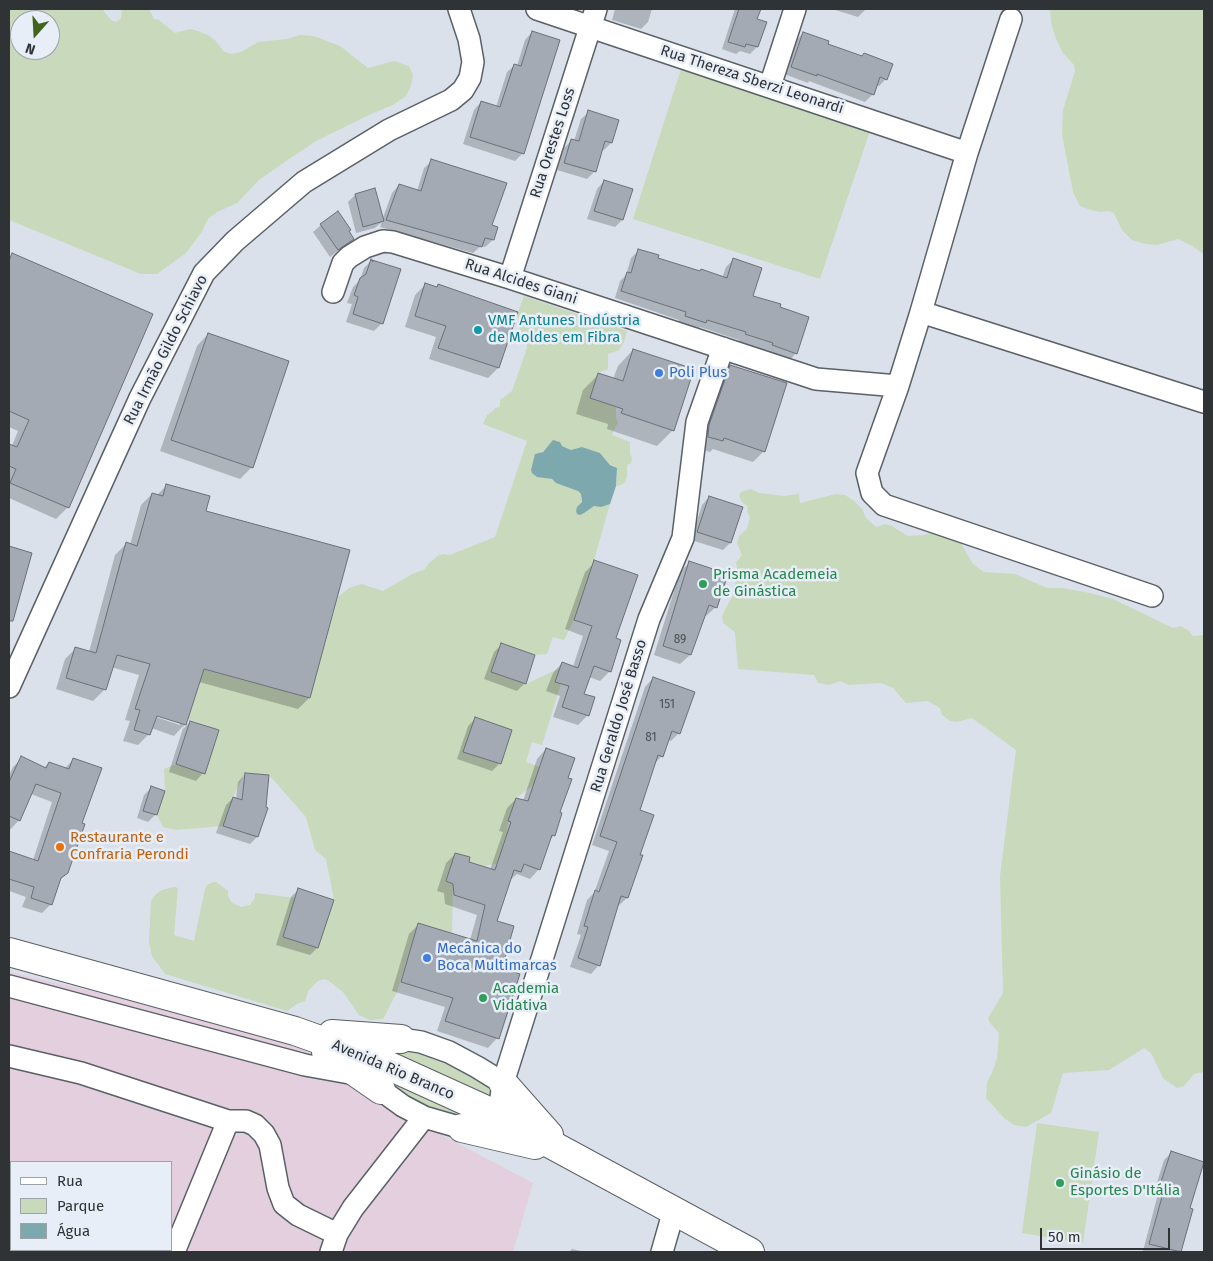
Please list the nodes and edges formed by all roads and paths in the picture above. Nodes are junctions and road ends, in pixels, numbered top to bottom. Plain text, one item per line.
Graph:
1 (458, 9) edge
2 (537, 9) edge
3 (795, 9) edge
4 (593, 18) edge
5 (1012, 19) dead end
6 (770, 86) junction
7 (967, 153) junction
8 (510, 278) junction
9 (332, 292) dead end
10 (921, 312) junction
11 (723, 348) junction
12 (898, 386) junction
13 (1204, 402) edge
14 (1152, 596) dead end
15 (9, 687) edge
16 (9, 952) edge
17 (9, 986) edge
18 (296, 1031) junction
19 (401, 1039) junction
20 (9, 1056) edge
21 (372, 1075) junction
22 (503, 1083) junction
23 (495, 1114) junction
24 (424, 1117) junction
25 (228, 1121) junction
26 (462, 1128) junction
27 (563, 1151) junction
28 (674, 1210) junction
29 (334, 1243) edge
30 (174, 1252) edge
31 (662, 1252) edge
32 (750, 1252) edge

1 - 15 street, Rua Irmão Gildo Schiavo
2 - 4 street, Rua Thereza Sberzi Leonardi
3 - 6 street
4 - 6 street, Rua Thereza Sberzi Leonardi
4 - 8 street, Rua Orestes Loss
5 - 7 street
6 - 7 street, Rua Thereza Sberzi Leonardi
7 - 10 street
8 - 9 street, Rua Alcides Giani
8 - 11 street, Rua Alcides Giani
10 - 12 street
10 - 13 street
11 - 12 street, Rua Alcides Giani
11 - 22 street, Rua Geraldo José Basso
12 - 14 street
16 - 18 main road
17 - 21 street
18 - 19 main road
18 - 21 main road, Avenida Rio Branco
19 - 21 street
19 - 22 street
20 - 25 street
21 - 23 main road, Avenida Rio Branco
21 - 24 street
22 - 23 street, Rua Geraldo José Basso
22 - 27 main road
23 - 26 street
23 - 27 main road, Avenida Rio Branco
24 - 26 street
24 - 29 street
25 - 29 street
25 - 30 street
26 - 27 main road
27 - 28 main road, Avenida Rio Branco
28 - 31 street
28 - 32 main road, Avenida Rio Branco

